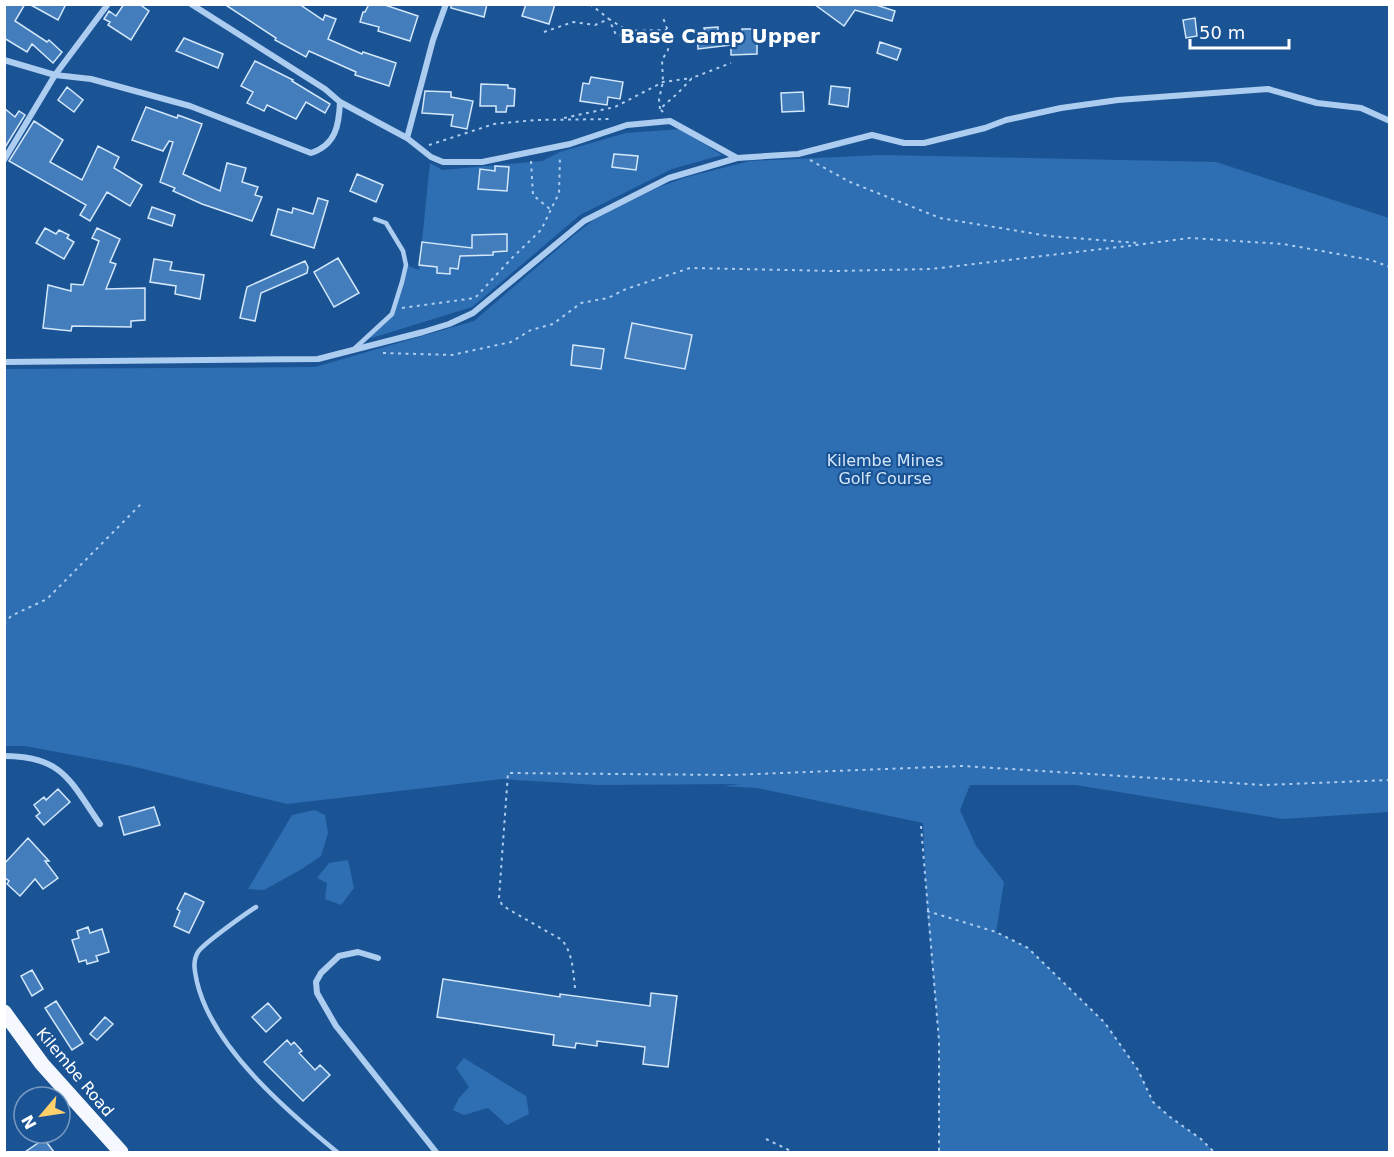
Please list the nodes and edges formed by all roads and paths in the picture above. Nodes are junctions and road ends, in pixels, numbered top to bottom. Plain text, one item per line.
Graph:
1 (108, 4) edge
2 (191, 4) edge
3 (446, 4) edge
4 (590, 4) edge
5 (662, 15) dead end
6 (609, 19) junction
7 (667, 30) junction
8 (544, 32) dead end
9 (668, 40) junction
10 (4, 60) edge
11 (731, 63) dead end
12 (55, 75) junction
13 (692, 78) junction
14 (663, 82) junction
15 (340, 102) junction
16 (660, 109) junction
17 (560, 120) junction
18 (670, 121) junction
19 (1389, 121) edge
20 (632, 125) junction
21 (408, 138) junction
22 (560, 146) junction
23 (421, 148) junction
24 (531, 152) junction
25 (798, 154) junction
26 (737, 158) junction
27 (4, 160) edge
28 (551, 210) junction
29 (375, 219) dead end
30 (1145, 244) junction
31 (1389, 267) edge
32 (394, 309) junction
33 (353, 350) junction
34 (375, 353) dead end
35 (4, 362) edge
36 (141, 504) dead end
37 (4, 624) edge
38 (4, 756) edge
39 (1389, 780) edge
40 (100, 824) dead end
41 (921, 826) dead end
42 (255, 907) dead end
43 (927, 911) junction
44 (378, 958) dead end
45 (575, 988) dead end
46 (4, 1012) edge
47 (766, 1139) dead end
48 (121, 1152) edge
49 (337, 1152) edge
50 (436, 1152) edge
51 (792, 1152) edge
52 (939, 1152) edge
53 (1214, 1152) edge

1 - 12 street
2 - 15 street
3 - 21 street
4 - 6 path
5 - 7 path
6 - 7 path
6 - 8 path
6 - 9 path
7 - 9 path
9 - 14 path
10 - 12 street
11 - 13 path
12 - 15 street
12 - 27 street
13 - 14 path
13 - 16 path
14 - 16 path
14 - 17 path
15 - 21 street
16 - 18 path
17 - 20 path
17 - 23 path
18 - 20 street
18 - 26 street
19 - 25 street
20 - 22 street
21 - 23 street
22 - 24 street
22 - 28 path
23 - 24 street
24 - 28 path
25 - 26 street
25 - 30 path
26 - 33 street
28 - 32 path
29 - 32 lane
30 - 31 path
30 - 34 path
32 - 33 lane
33 - 35 street
36 - 37 path
38 - 40 street
39 - 45 path
41 - 43 path
42 - 49 lane
43 - 52 path
43 - 53 path
44 - 50 street
46 - 48 main road, Kilembe Road
47 - 51 path

